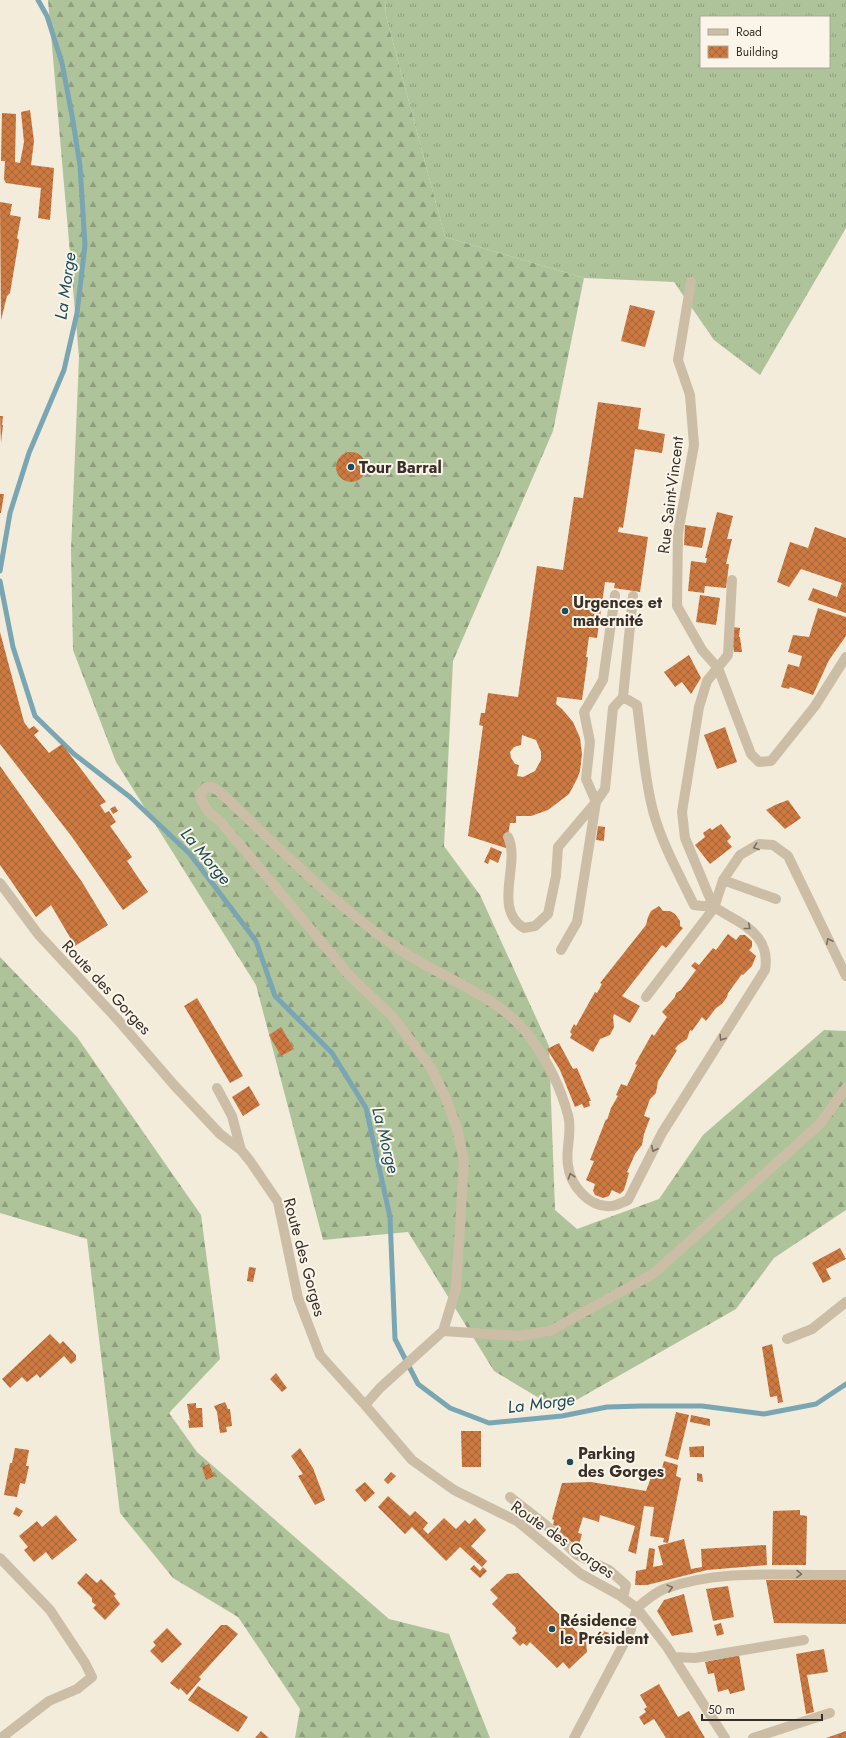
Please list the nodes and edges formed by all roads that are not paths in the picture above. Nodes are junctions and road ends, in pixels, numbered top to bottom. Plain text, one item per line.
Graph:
1 (691, 282) dead end
2 (732, 580) dead end
3 (615, 595) dead end
4 (633, 596) dead end
5 (846, 657) edge
6 (718, 668) junction
7 (623, 697) junction
8 (596, 802) junction
9 (508, 837) dead end
10 (723, 880) junction
11 (0, 883) edge
12 (776, 899) dead end
13 (714, 908) junction
14 (561, 950) dead end
15 (846, 976) edge
16 (646, 997) dead end
17 (217, 1088) dead end
18 (846, 1088) edge
19 (241, 1150) junction
20 (846, 1302) edge
21 (443, 1331) junction
22 (787, 1339) dead end
23 (365, 1405) junction
24 (510, 1497) dead end
25 (0, 1558) edge
26 (846, 1575) edge
27 (623, 1598) junction
28 (637, 1608) junction
29 (804, 1640) dead end
30 (674, 1657) junction
31 (830, 1713) dead end
32 (1, 1738) edge
33 (574, 1738) edge
34 (725, 1738) edge
35 (753, 1738) edge

1 - 6 street, Rue Saint-Vincent
2 - 6 street
3 - 8 street
4 - 7 street
5 - 6 street, Rue Saint-Vincent
6 - 13 street
7 - 8 street
7 - 13 street
8 - 9 street
8 - 14 street
10 - 12 street
10 - 13 street
15 -> 10 street
11 - 19 street, Route des Gorges
13 - 16 street
13 -> 21 street
17 - 19 street
18 - 21 street
19 - 23 street, Route des Gorges
20 - 22 street
21 - 23 street
23 - 27 street, Route des Gorges
24 - 27 street
25 - 32 street
28 -> 26 street
27 - 28 street, Route des Gorges
28 - 30 street, Route des Gorges
28 - 33 street
29 - 30 street
30 - 34 street, Route des Gorges
31 - 35 street

